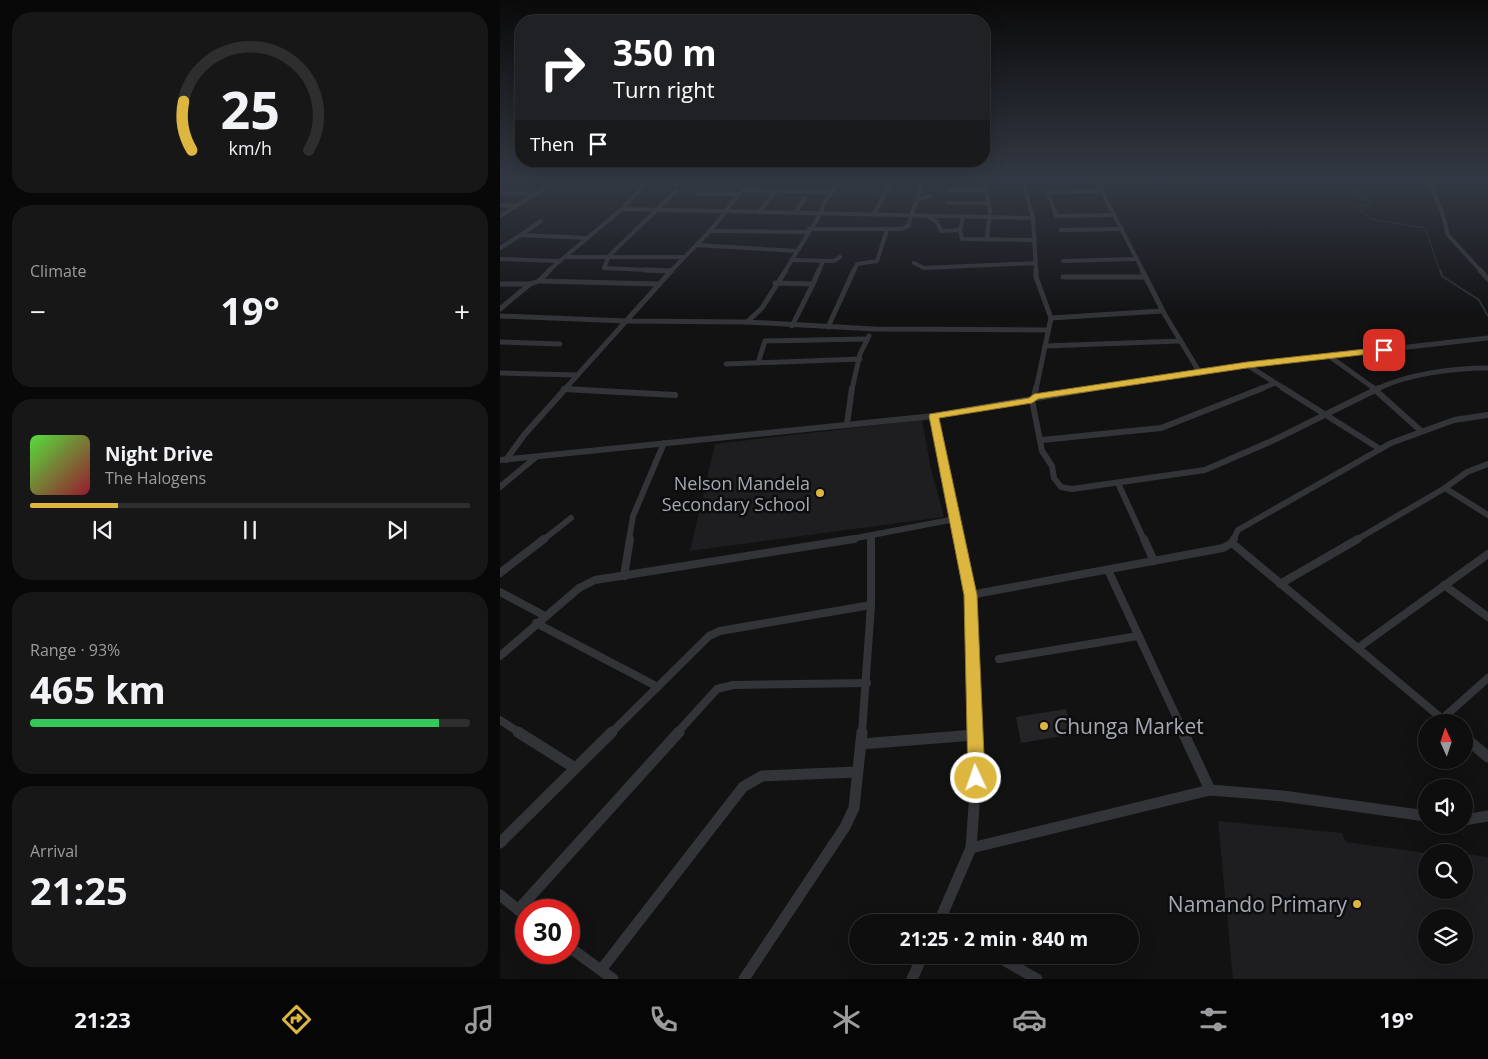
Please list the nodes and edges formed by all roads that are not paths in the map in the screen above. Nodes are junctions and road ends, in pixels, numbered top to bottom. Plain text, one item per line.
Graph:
1 (537, 224) edge
2 (605, 224) edge
3 (643, 224) edge
4 (716, 224) edge
5 (813, 224) edge
6 (908, 224) edge
7 (938, 224) edge
8 (961, 224) edge
9 (989, 224) edge
10 (1033, 224) edge
11 (1119, 224) edge
12 (1447, 224) edge
13 (1122, 229) junction
14 (710, 230) junction
15 (808, 230) junction
16 (887, 230) junction
17 (960, 230) junction
18 (1061, 230) dead end
19 (521, 235) junction
20 (588, 238) junction
21 (987, 239) junction
22 (1034, 240) junction
23 (696, 245) junction
24 (500, 248) edge
25 (797, 251) junction
26 (609, 256) junction
27 (566, 257) junction
28 (684, 257) junction
29 (840, 257) dead end
30 (1136, 259) junction
31 (500, 260) edge
32 (791, 260) junction
33 (558, 261) junction
34 (824, 261) junction
35 (1063, 261) dead end
36 (914, 263) dead end
37 (1036, 263) junction
38 (671, 271) junction
39 (1064, 277) dead end
40 (1146, 277) junction
41 (1488, 279) edge
42 (539, 281) junction
43 (775, 283) junction
44 (500, 284) edge
45 (530, 284) junction
46 (658, 284) junction
47 (813, 284) junction
48 (500, 309) edge
49 (1162, 311) junction
50 (500, 316) edge
51 (1052, 318) junction
52 (626, 322) junction
53 (746, 322) junction
54 (792, 326) junction
55 (828, 327) junction
56 (874, 329) junction
57 (1048, 330) junction
58 (1488, 338) edge
59 (866, 339) junction
60 (1180, 341) junction
61 (500, 342) edge
62 (560, 344) dead end
63 (1045, 346) junction
64 (1329, 356) junction
65 (860, 359) junction
66 (758, 363) junction
67 (726, 364) dead end
68 (1247, 365) junction
69 (1488, 368) edge
70 (500, 373) edge
71 (1200, 373) junction
72 (577, 375) junction
73 (1276, 383) junction
74 (564, 389) junction
75 (1375, 390) junction
76 (675, 396) dead end
77 (1033, 399) junction
78 (1326, 413) junction
79 (1488, 415) edge
80 (934, 416) junction
81 (847, 424) junction
82 (1421, 431) junction
83 (1042, 440) junction
84 (664, 443) junction
85 (1380, 449) junction
86 (536, 457) junction
87 (503, 460) edge
88 (1488, 464) edge
89 (1118, 483) junction
90 (500, 488) edge
91 (1445, 488) junction
92 (1488, 515) edge
93 (571, 518) dead end
94 (955, 519) junction
95 (870, 536) junction
96 (1232, 543) junction
97 (1488, 554) edge
98 (1154, 561) junction
99 (1108, 570) junction
100 (500, 573) edge
101 (624, 576) junction
102 (1280, 584) junction
103 (1444, 585) junction
104 (500, 592) edge
105 (970, 595) junction
106 (871, 605) junction
107 (545, 616) junction
108 (1488, 617) edge
109 (536, 623) junction
110 (1138, 636) junction
111 (1358, 648) junction
112 (500, 656) edge
113 (998, 659) dead end
114 (1488, 678) edge
115 (867, 683) junction
116 (656, 686) junction
117 (1436, 714) edge
118 (1451, 714) edge
119 (500, 720) edge
120 (974, 735) junction
121 (861, 744) junction
122 (1473, 744) edge
123 (1488, 757) edge
124 (575, 768) junction
125 (857, 772) junction
126 (1210, 790) junction
127 (1418, 815) edge
128 (1488, 816) edge
129 (1473, 818) edge
130 (500, 843) edge
131 (971, 848) junction
132 (500, 895) edge
133 (534, 899) edge
134 (515, 907) edge
135 (942, 914) edge
136 (580, 955) edge
137 (920, 964) edge
138 (1011, 964) edge
139 (601, 970) junction
140 (613, 979) edge
141 (744, 979) edge
142 (912, 979) edge
143 (1037, 979) edge

1 - 19 street
2 - 20 street
3 - 26 street
4 - 14 street
5 - 15 street
6 - 16 street
7 - 17 street
8 - 17 street
9 - 21 street
10 - 22 street
11 - 13 street
12 - 41 street
13 - 18 street
13 - 30 street
14 - 15 street
14 - 23 street
15 - 16 street
15 - 25 street
16 - 55 street
17 - 21 street
19 - 20 street
19 - 24 street
20 - 27 street
21 - 22 street
22 - 37 street
23 - 25 street
23 - 28 street
25 - 32 street
26 - 27 street
26 - 28 street
26 - 38 street
27 - 33 street
28 - 38 street
29 - 34 street
30 - 35 street
30 - 40 street
31 - 33 street
32 - 34 street
32 - 43 street
33 - 42 street
34 - 47 street
36 - 37 street
37 - 51 street
38 - 46 street
39 - 40 street
40 - 49 street
42 - 45 street
42 - 46 street
43 - 47 street
43 - 53 street
44 - 45 street
45 - 48 street
46 - 52 street
47 - 54 street
49 - 51 street
49 - 60 street
50 - 52 street
51 - 57 street
52 - 53 street
52 - 72 street
53 - 54 street
54 - 55 street
55 - 56 street
56 - 57 street
56 - 59 street
57 - 63 street
58 - 64 street
59 - 65 street
59 - 66 street
60 - 63 street
60 - 71 street
61 - 62 street
63 - 77 street
64 - 68 street
64 - 75 street
65 - 66 street
65 - 81 street
66 - 67 street
68 - 71 street
68 - 73 street
69 - 75 street
70 - 72 street
71 - 77 street
72 - 74 street
73 - 78 street
73 - 83 street
74 - 76 street
74 - 87 street
75 - 78 street
75 - 82 street
77 - 80 street
77 - 83 street
78 - 85 street
78 - 89 street
79 - 82 street
80 - 81 street
80 - 94 street
81 - 84 street
82 - 85 street
83 - 89 street
84 - 86 street
84 - 101 street
85 - 96 street
86 - 87 street
86 - 90 street
88 - 91 street
89 - 98 street
91 - 92 street
91 - 102 street
93 - 100 street
94 - 95 street
94 - 105 street
95 - 101 street
95 - 106 street
96 - 98 street
96 - 102 street
97 - 103 street
98 - 99 street
99 - 105 street
99 - 110 street
101 - 107 street
102 - 111 street
103 - 108 street
103 - 111 street
104 - 107 street
105 - 120 street
106 - 115 street
106 - 116 street
107 - 109 street
109 - 112 street
109 - 116 street
110 - 113 street
110 - 126 street
111 - 117 street
114 - 118 street
115 - 121 street
115 - 133 street
116 - 124 street
119 - 124 street
120 - 121 street
120 - 131 street
121 - 125 street
122 - 123 street
124 - 130 street
125 - 139 street
125 - 141 street
126 - 127 street
126 - 131 street
128 - 129 street
131 - 135 street
132 - 134 street
136 - 139 street
137 - 142 street
138 - 143 street
139 - 140 street

